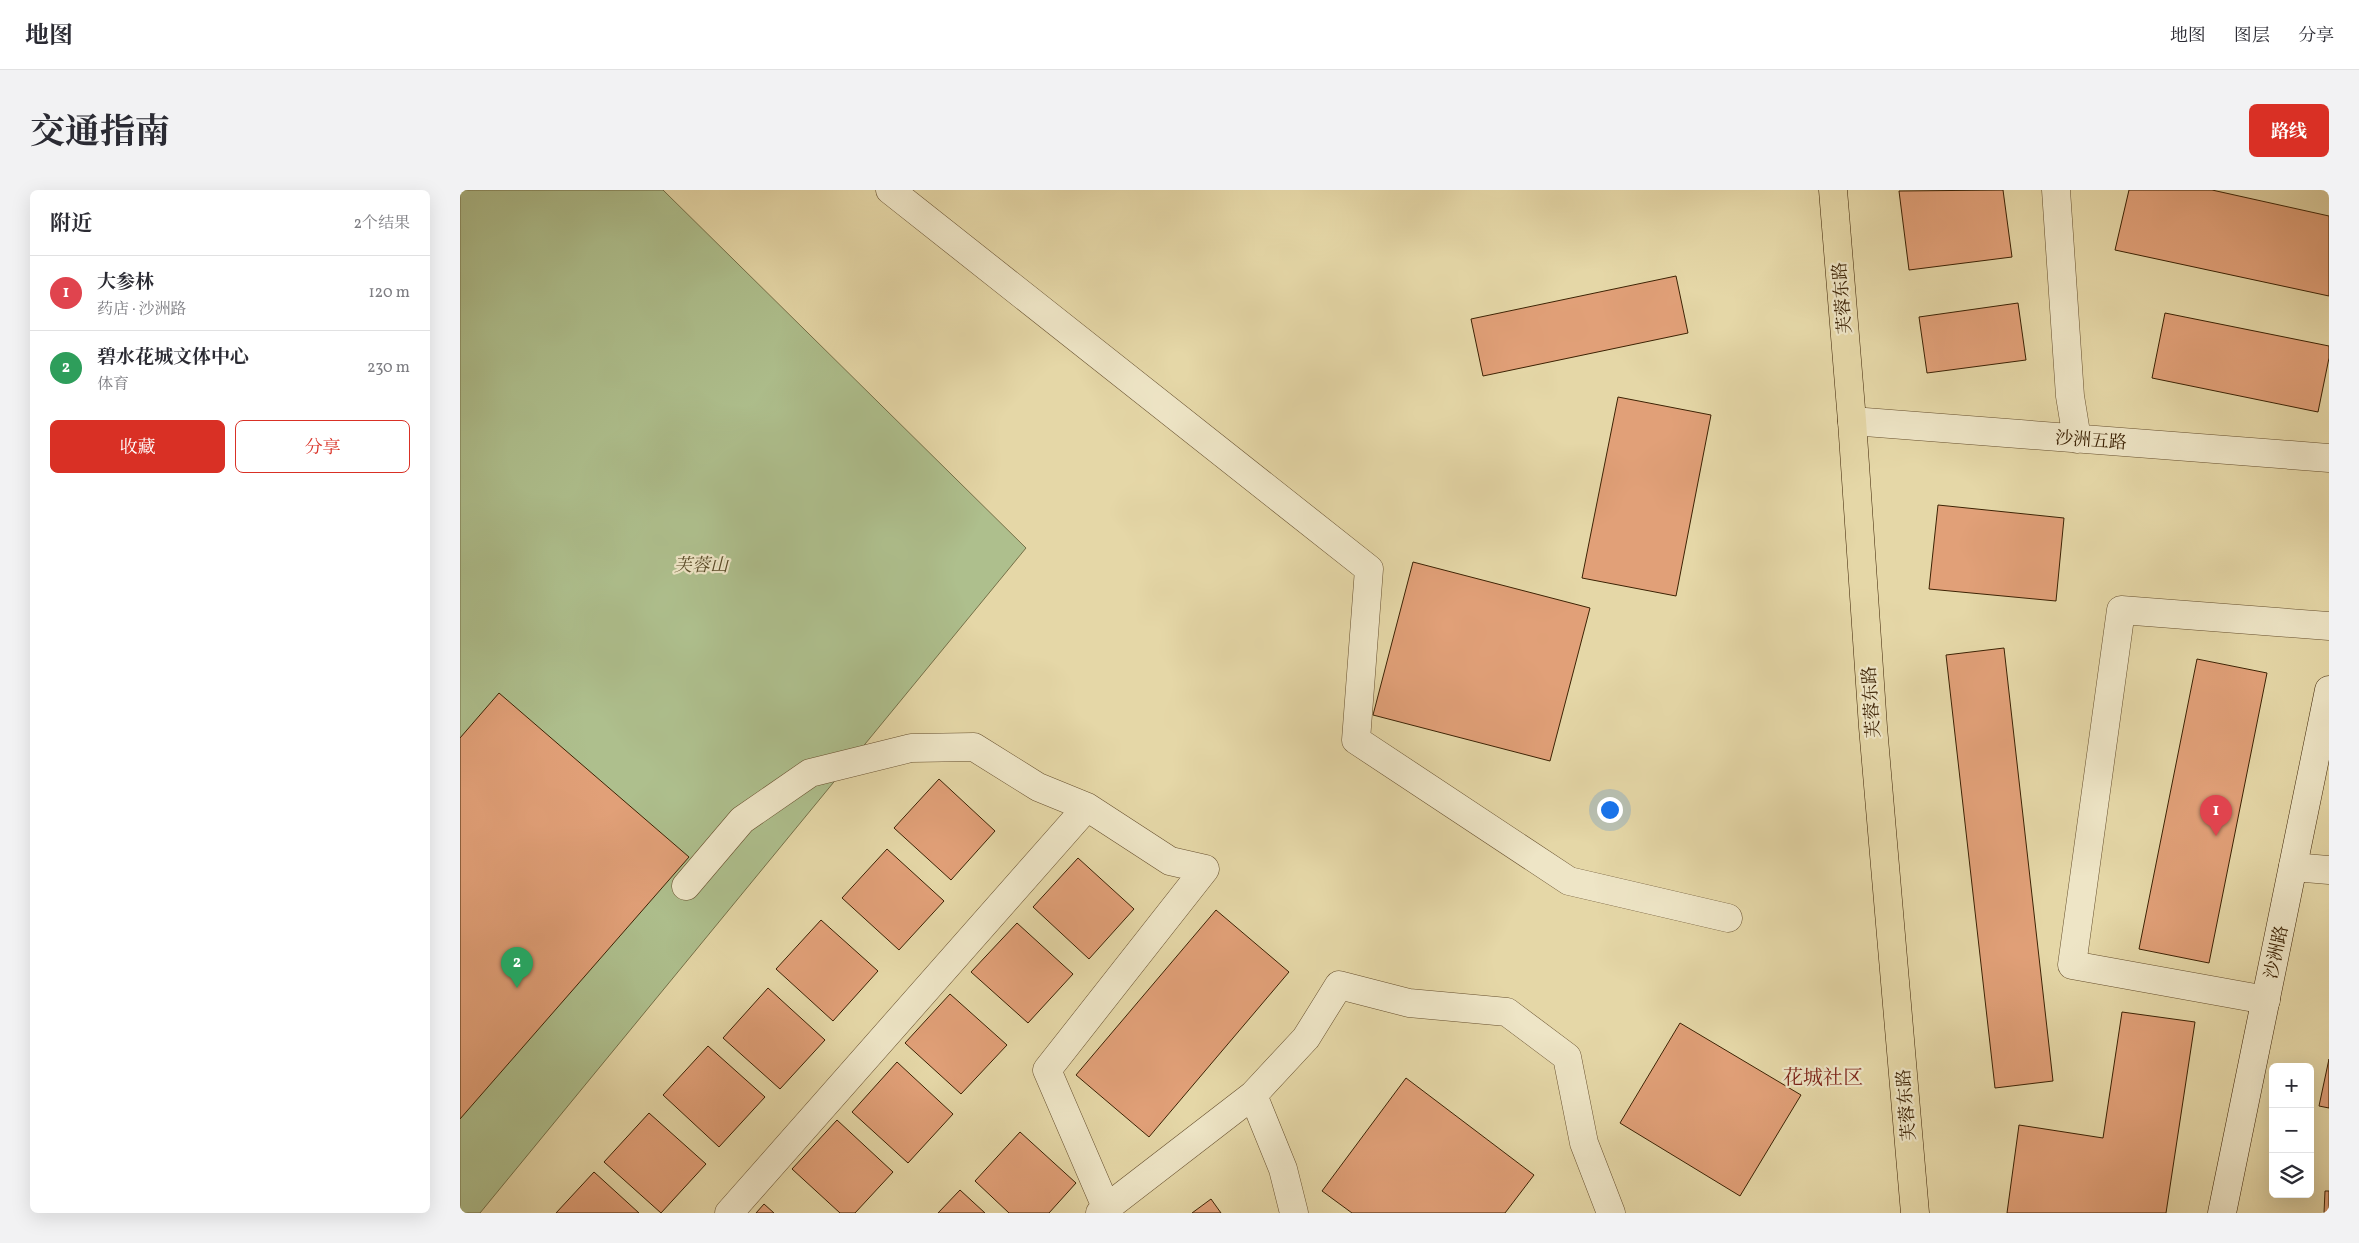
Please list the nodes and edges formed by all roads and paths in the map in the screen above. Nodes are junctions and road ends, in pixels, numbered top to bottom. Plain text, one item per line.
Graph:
1 (890, 190) edge
2 (1833, 190) edge
3 (2056, 190) edge
4 (1852, 421) junction
5 (2077, 439) junction
6 (2329, 458) edge
7 (2329, 626) edge
8 (2329, 690) edge
9 (1087, 807) junction
10 (2293, 867) junction
11 (2329, 870) edge
12 (686, 886) dead end
13 (1728, 918) dead end
14 (2266, 1000) junction
15 (1253, 1095) junction
16 (1103, 1210) edge
17 (729, 1213) edge
18 (1294, 1213) edge
19 (1612, 1213) edge
20 (1915, 1213) edge
21 (2222, 1213) edge

1 - 13 street
2 - 4 main road, 芙蓉东路
3 - 5 street
4 - 5 street, 沙洲五路
4 - 20 main road, 芙蓉东路
5 - 6 street, 沙洲五路
7 - 14 street
8 - 10 street, 沙洲路
9 - 12 street
9 - 16 street
9 - 17 street
10 - 11 street
10 - 14 street, 沙洲路
14 - 21 street, 沙洲路
15 - 16 street
15 - 18 street
15 - 19 street

